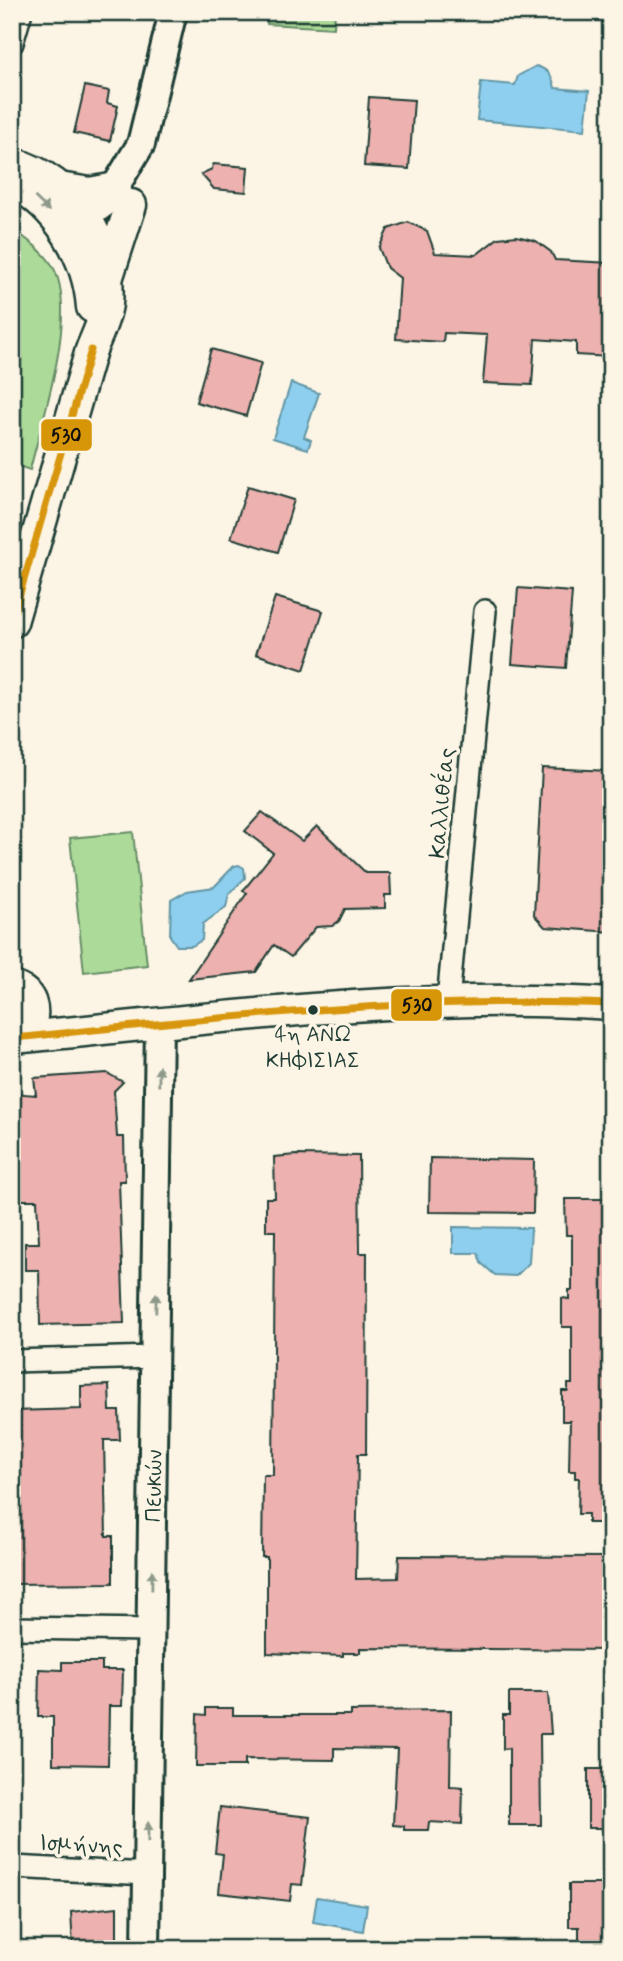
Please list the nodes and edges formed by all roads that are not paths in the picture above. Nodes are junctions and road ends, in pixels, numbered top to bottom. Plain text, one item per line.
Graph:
1 (21, 12) edge
2 (173, 12) edge
3 (12, 43) edge
4 (12, 163) edge
5 (12, 182) edge
6 (59, 188) junction
7 (123, 197) junction
8 (82, 234) junction
9 (107, 279) junction
10 (92, 350) junction
11 (485, 611) dead end
12 (12, 622) edge
13 (20, 988) edge
14 (449, 1001) junction
15 (611, 1003) edge
16 (159, 1024) junction
17 (93, 1031) junction
18 (13, 1038) edge
19 (155, 1357) junction
20 (12, 1361) edge
21 (12, 1628) edge
22 (151, 1630) junction
23 (12, 1867) edge
24 (148, 1874) junction
25 (146, 1949) edge

1 - 3 street
2 - 7 street
4 - 6 main road
5 -> 8 main road
6 - 7 main road
6 - 8 main road
7 - 8 street
7 - 9 main road
8 - 9 main road
8 - 10 main road
9 - 10 main road
10 - 12 main road
11 - 14 street, Καλλιθέας
13 - 17 main road
13 - 18 main road
14 - 15 main road
14 - 16 main road
16 - 17 main road
19 -> 16 street, Πευκών
17 - 18 main road
19 - 20 street
22 -> 19 street, Πευκών
21 - 22 street
24 -> 22 street, Πευκών
23 - 24 street, Ισμήνης
24 - 25 street, Πευκών

